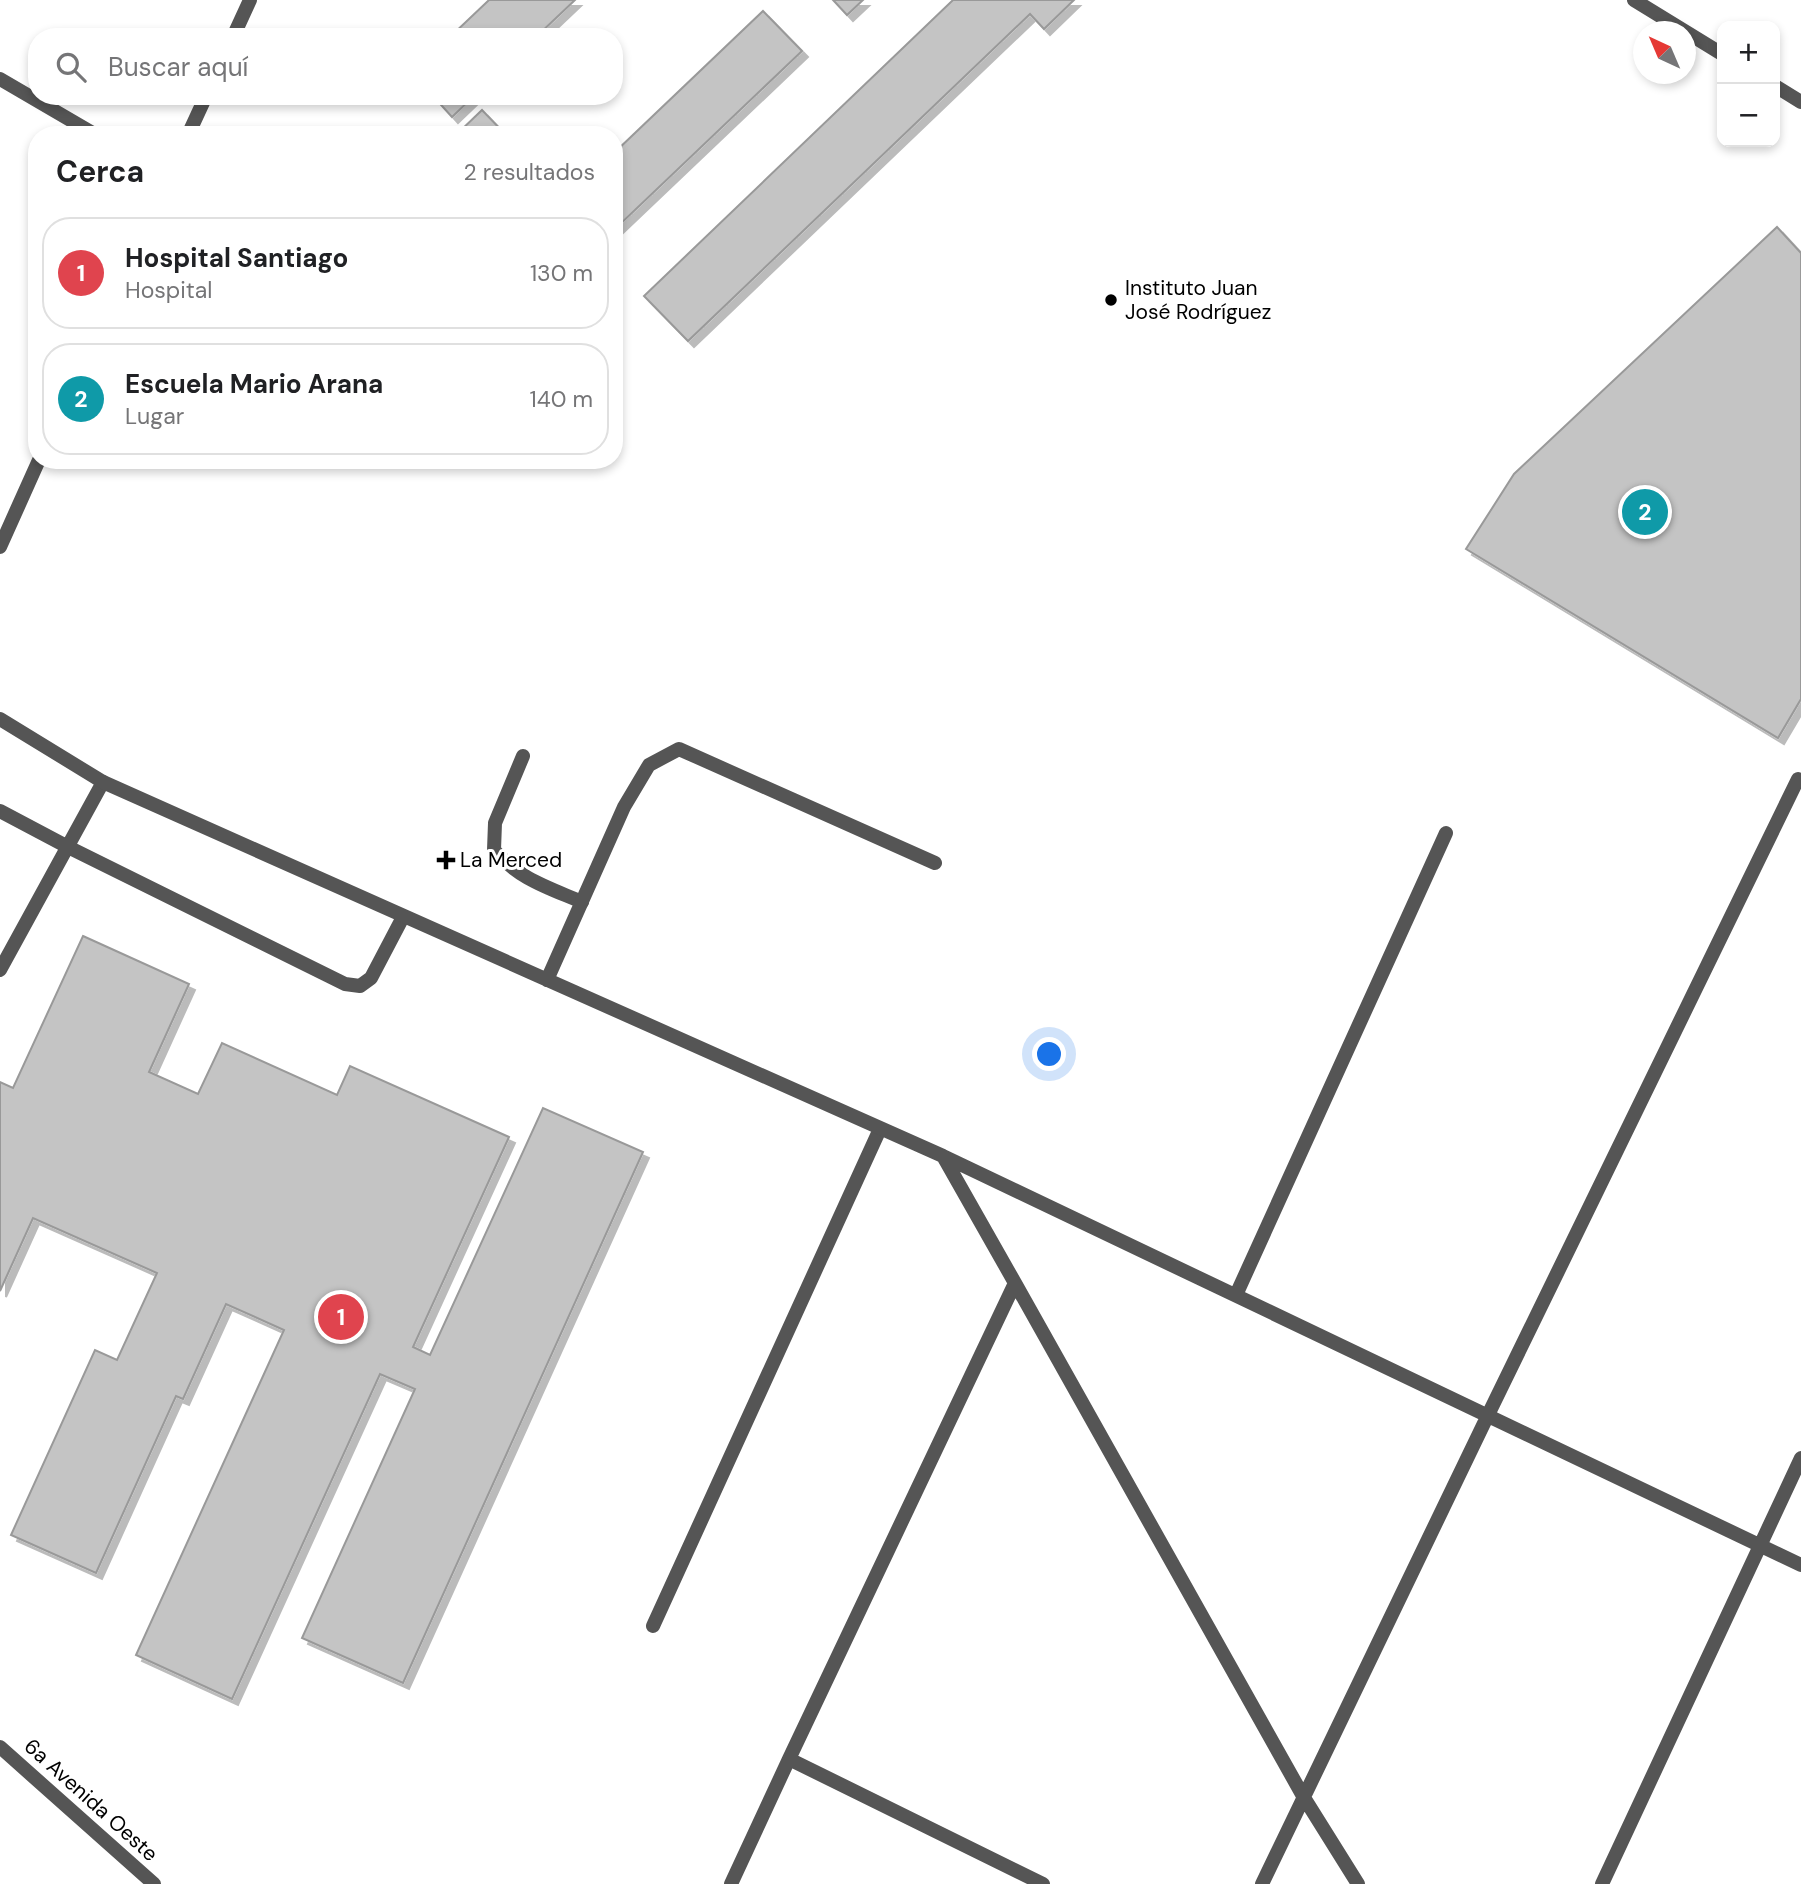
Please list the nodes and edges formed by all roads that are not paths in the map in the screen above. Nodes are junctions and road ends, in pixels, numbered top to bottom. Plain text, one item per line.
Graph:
1 (250, 0) edge
2 (1634, 0) edge
3 (237, 28) edge
4 (1717, 51) edge
5 (0, 79) edge
6 (1780, 89) edge
7 (28, 95) edge
8 (1801, 102) edge
9 (45, 105) edge
10 (202, 105) edge
11 (81, 126) edge
12 (192, 126) edge
13 (35, 469) edge
14 (0, 547) edge
15 (0, 719) edge
16 (523, 756) dead end
17 (1798, 779) dead end
18 (103, 782) junction
19 (0, 811) edge
20 (1446, 833) dead end
21 (68, 847) junction
22 (935, 863) dead end
23 (582, 901) junction
24 (403, 917) junction
25 (0, 970) edge
26 (547, 980) junction
27 (880, 1129) junction
28 (943, 1156) junction
29 (1015, 1283) junction
30 (1236, 1295) junction
31 (1488, 1415) junction
32 (1801, 1458) edge
33 (1761, 1546) junction
34 (1801, 1565) edge
35 (653, 1626) dead end
36 (0, 1747) edge
37 (789, 1759) junction
38 (1303, 1796) junction
39 (154, 1884) edge
40 (731, 1884) edge
41 (1044, 1884) edge
42 (1262, 1884) edge
43 (1358, 1884) edge
44 (1602, 1884) edge

1 - 3 street
2 - 4 street
5 - 7 street
6 - 8 street
9 - 11 street
10 - 12 street
13 - 14 street
15 - 18 street
16 - 23 street
17 - 31 street
18 - 21 street
18 - 24 street
19 - 21 street
20 - 30 street
21 - 24 street
21 - 25 street
22 - 23 street
23 - 26 street
24 - 26 street
26 - 27 street
27 - 28 street
27 - 35 street
28 - 29 street
28 - 30 street
29 - 37 street
29 - 38 street
30 - 31 street
31 - 33 street
31 - 38 street
32 - 33 street
33 - 34 street
33 - 44 street
36 - 39 street, 6a Avenida Oeste
37 - 40 street
37 - 41 street
38 - 42 street
38 - 43 street

